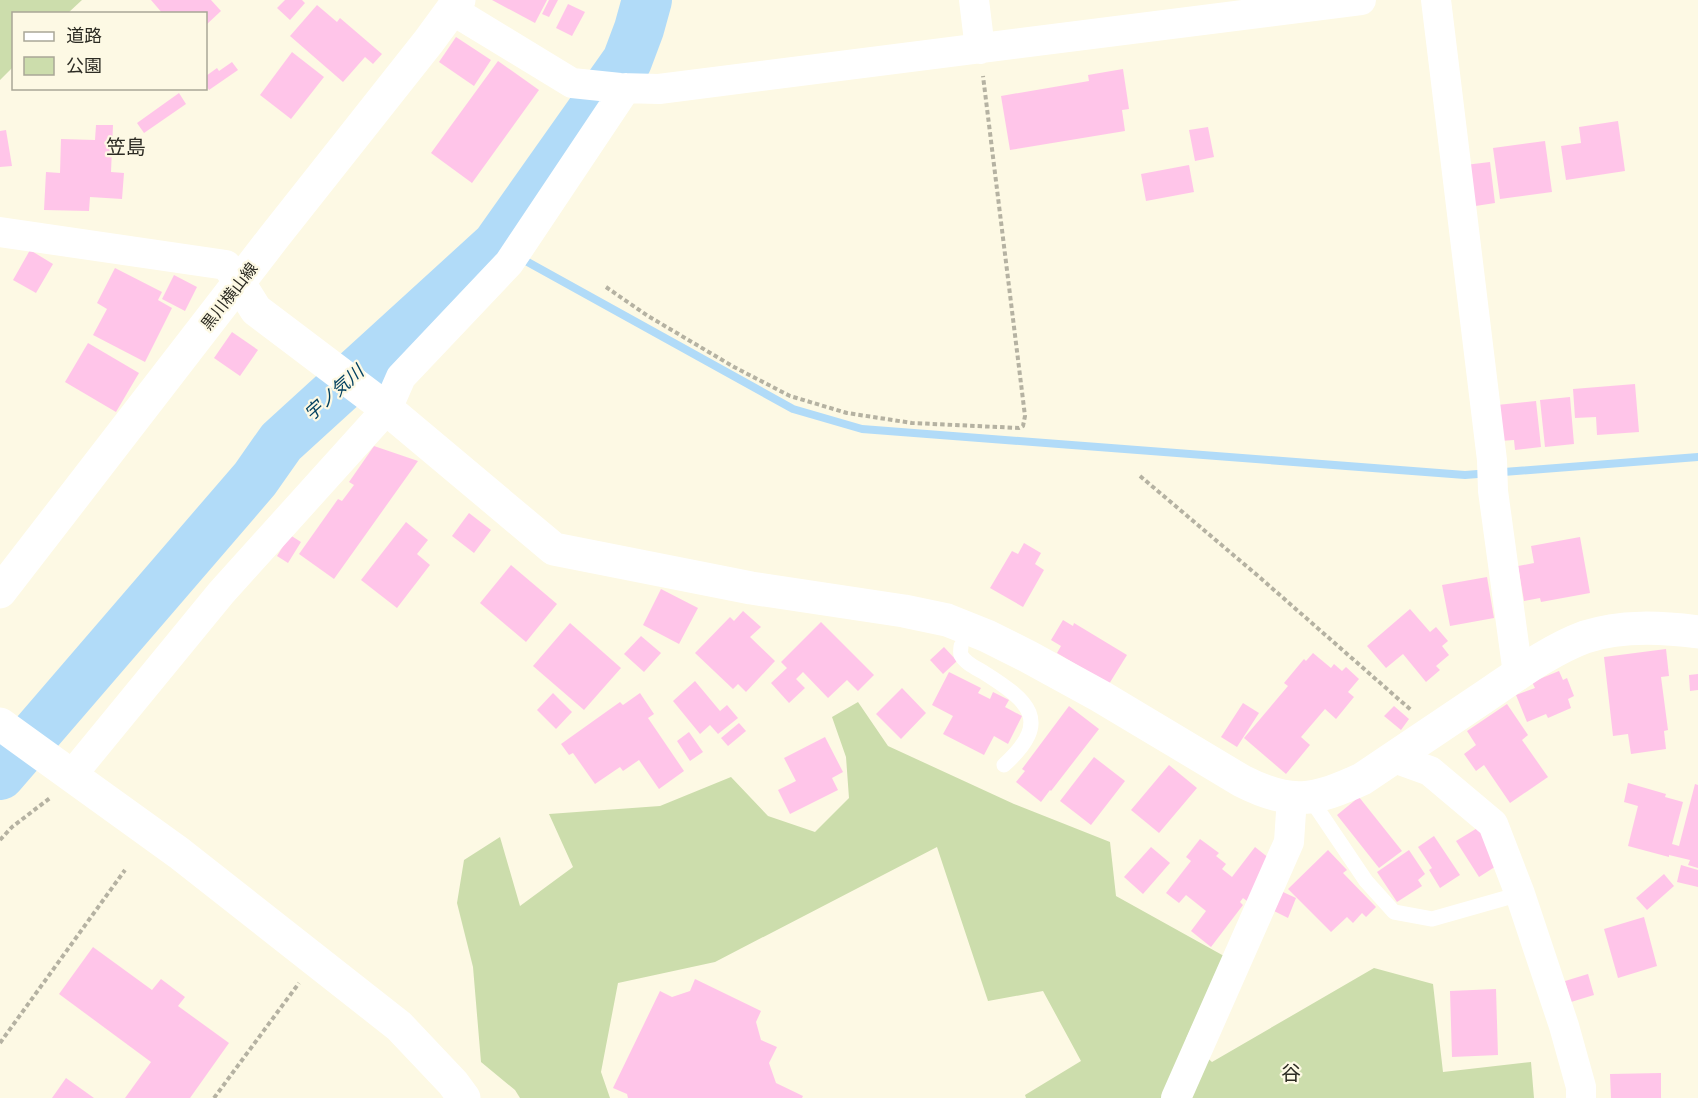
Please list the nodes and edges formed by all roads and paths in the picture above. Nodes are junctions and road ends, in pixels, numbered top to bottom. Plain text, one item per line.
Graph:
1 (974, 0) edge
2 (1361, 0) edge
3 (1436, 0) edge
4 (1326, 2) edge
5 (456, 5) edge
6 (980, 49) junction
7 (623, 88) junction
8 (0, 232) edge
9 (239, 283) junction
10 (606, 287) dead end
11 (376, 400) junction
12 (1140, 476) dead end
13 (0, 592) edge
14 (1698, 632) edge
15 (961, 646) dead end
16 (1518, 674) junction
17 (2, 725) edge
18 (1434, 730) junction
19 (1394, 758) junction
20 (1004, 765) dead end
21 (71, 776) junction
22 (1301, 798) junction
23 (0, 840) edge
24 (125, 870) dead end
25 (1521, 894) junction
26 (317, 961) junction
27 (0, 1043) edge
28 (214, 1098) edge
29 (464, 1098) edge
30 (1176, 1098) edge
31 (1581, 1098) edge

1 - 6 street
2 - 4 street
3 - 16 street
4 - 6 street
5 - 7 street
5 - 9 street, 黒川横山線
6 - 7 street
6 - 10 path
7 - 11 street
8 - 9 street
9 - 11 street
9 - 13 street, 黒川横山線
11 - 21 street
11 - 22 street
12 - 18 path
14 - 16 street
15 - 20 lane
16 - 18 street
17 - 21 street
18 - 19 street
19 - 22 street
19 - 25 street
21 - 23 path
21 - 26 street
22 - 25 lane
22 - 30 street
24 - 27 path
25 - 31 street
26 - 28 path
26 - 29 street

